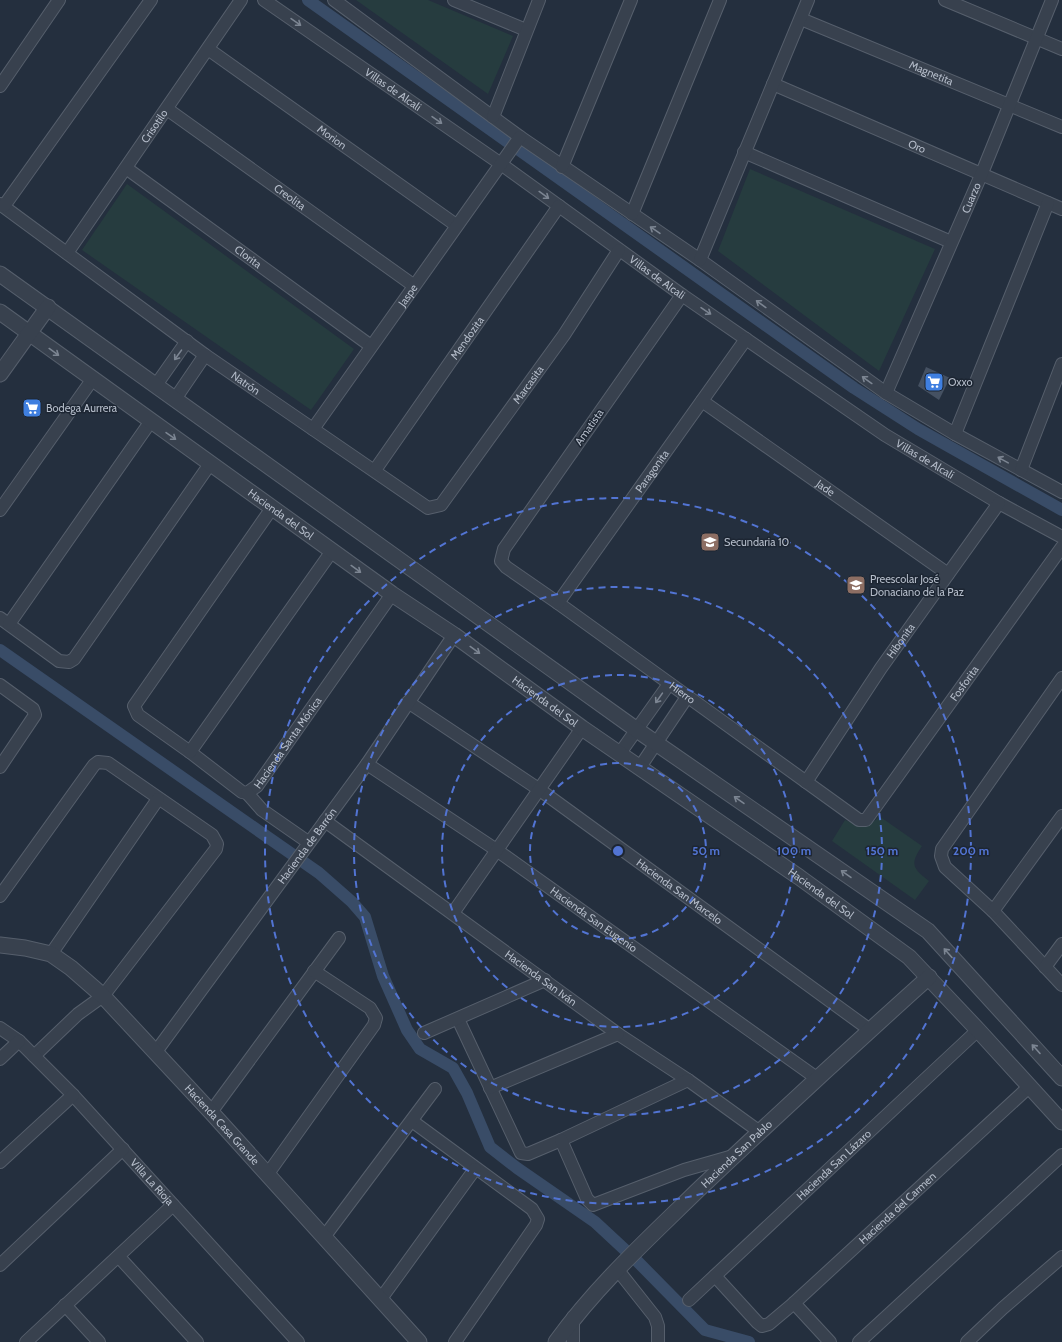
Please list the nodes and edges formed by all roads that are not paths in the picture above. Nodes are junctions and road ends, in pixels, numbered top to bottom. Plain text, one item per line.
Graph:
1 (59, 0) edge
2 (151, 0) edge
3 (241, 0) edge
4 (264, 0) edge
5 (334, 0) edge
6 (454, 0) edge
7 (539, 0) edge
8 (631, 0) edge
9 (720, 0) edge
10 (808, 0) edge
11 (945, 0) edge
12 (1052, 0) edge
13 (801, 18) junction
14 (526, 30) junction
15 (1037, 38) junction
16 (208, 49) junction
17 (1062, 49) edge
18 (773, 84) junction
19 (0, 86) edge
20 (1010, 105) junction
21 (167, 109) junction
22 (493, 117) junction
23 (1062, 127) edge
24 (518, 139) junction
25 (744, 152) junction
26 (502, 163) junction
27 (562, 166) junction
28 (126, 168) junction
29 (982, 173) junction
30 (1048, 203) junction
31 (2, 205) edge
32 (559, 206) junction
33 (1062, 209) edge
34 (632, 214) junction
35 (456, 225) junction
36 (951, 242) junction
37 (619, 250) junction
38 (67, 253) junction
39 (700, 260) junction
40 (0, 274) edge
41 (413, 285) junction
42 (682, 295) junction
43 (48, 307) junction
44 (0, 312) edge
45 (29, 334) junction
46 (746, 338) junction
47 (187, 341) junction
48 (371, 346) junction
49 (206, 355) junction
50 (1062, 364) edge
51 (0, 374) edge
52 (92, 380) junction
53 (156, 385) junction
54 (886, 393) junction
55 (175, 398) junction
56 (702, 401) junction
57 (151, 421) junction
58 (313, 429) junction
59 (955, 434) junction
60 (210, 464) junction
61 (375, 470) junction
62 (1021, 470) junction
63 (1062, 492) edge
64 (999, 502) junction
65 (272, 508) junction
66 (428, 508) joint
67 (0, 510) edge
68 (1062, 537) edge
69 (1062, 547) edge
70 (332, 551) junction
71 (501, 561) joint
72 (948, 574) junction
73 (392, 594) junction
74 (558, 603) junction
75 (5, 621) edge
76 (454, 635) junction
77 (1062, 678) edge
78 (669, 684) junction
79 (0, 685) edge
80 (687, 697) junction
81 (408, 702) junction
82 (582, 728) junction
83 (637, 730) junction
84 (656, 742) junction
85 (190, 752) junction
86 (620, 753) junction
87 (367, 764) junction
88 (0, 767) edge
89 (640, 767) junction
90 (806, 782) junction
91 (540, 790) junction
92 (247, 793) junction
93 (158, 799) junction
94 (1062, 816) edge
95 (325, 820) junction
96 (866, 820) joint
97 (306, 846) junction
98 (498, 851) junction
99 (0, 896) edge
100 (993, 911) junction
101 (453, 913) junction
102 (339, 938) dead end
103 (1062, 944) edge
104 (0, 945) edge
105 (51, 954) junction
106 (1046, 967) junction
107 (314, 971) junction
108 (929, 977) junction
109 (545, 980) junction
110 (1062, 985) edge
111 (103, 996) junction
112 (458, 1018) junction
113 (0, 1028) edge
114 (870, 1030) junction
115 (978, 1030) junction
116 (424, 1032) dead end
117 (618, 1034) junction
118 (19, 1041) junction
119 (156, 1053) junction
120 (34, 1056) junction
121 (0, 1059) edge
122 (1062, 1078) edge
123 (818, 1079) junction
124 (688, 1080) junction
125 (1030, 1086) junction
126 (490, 1088) junction
127 (435, 1089) dead end
128 (73, 1095) junction
129 (211, 1112) junction
130 (412, 1121) junction
131 (1062, 1122) edge
132 (760, 1132) junction
133 (561, 1140) junction
134 (123, 1149) junction
135 (1062, 1155) edge
136 (734, 1156) junction
137 (0, 1162) edge
138 (475, 1169) junction
139 (267, 1175) junction
140 (173, 1205) junction
141 (324, 1237) junction
142 (120, 1257) junction
143 (1062, 1257) edge
144 (0, 1265) edge
145 (619, 1266) junction
146 (715, 1276) junction
147 (380, 1300) junction
148 (689, 1300) dead end
149 (794, 1303) junction
150 (66, 1305) junction
151 (573, 1317) junction
152 (26, 1342) edge
153 (99, 1342) edge
154 (197, 1342) edge
155 (298, 1342) edge
156 (419, 1342) edge
157 (455, 1342) edge
158 (556, 1342) edge
159 (573, 1342) edge
160 (658, 1342) edge
161 (830, 1342) edge
162 (859, 1342) edge
163 (967, 1342) edge

1 - 19 street
2 - 31 street
3 - 16 street, Crisotilo
4 -> 26 street, Villas de Alcali
5 - 22 street
6 - 14 street
7 - 14 street
8 - 27 street
9 - 34 street
10 - 13 street
11 - 15 street
12 - 15 street, Cuarzo
13 - 18 street
13 - 20 street, Magnetita
14 - 22 street
15 - 17 street
15 - 20 street, Cuarzo
16 - 21 street, Crisotilo
16 - 35 street, Morion
18 - 25 street
18 - 29 street, Oro
20 - 23 street, Magnetita
20 - 29 street, Cuarzo
21 - 28 street, Crisotilo
21 - 41 street, Creolita
22 - 24 street
24 - 26 street, Jaspe
24 - 27 street
25 - 36 street
25 - 39 street
26 -> 32 street, Villas de Alcali
26 - 35 street, Jaspe
27 - 34 street
28 - 38 street, Crisotilo
28 - 48 street, Clorita
29 - 30 street, Oro
29 - 36 street, Cuarzo
30 - 33 street, Oro
30 - 59 street
31 - 38 street, Natrón
32 - 37 street, Villas de Alcali
32 - 61 street, Mendozita
39 -> 34 street
35 - 41 street, Jaspe
36 - 54 street, Cuarzo
37 - 42 street, Villas de Alcali
37 - 66 street, Marcasita
38 - 47 street, Natrón
54 -> 39 street
40 - 43 street
41 - 48 street, Jaspe
42 -> 46 street, Villas de Alcali
42 - 71 street, Amatista
43 - 45 street
43 - 53 street
44 - 45 street, Hacienda del Sol
45 - 51 street
45 -> 52 street, Hacienda del Sol
46 - 56 street, Paragonita
46 - 64 street, Villas de Alcali
47 - 49 street, Natrón
47 -> 53 street
48 - 58 street, Jaspe
49 - 55 street
49 - 58 street, Natrón
50 - 62 street
52 - 57 street, Hacienda del Sol
52 - 67 street
53 - 55 street
54 - 59 street
55 - 83 street
56 - 72 street, Jade
56 - 74 street, Paragonita
57 -> 60 street, Hacienda del Sol
57 - 75 street
58 - 61 street, Natrón
62 -> 59 street
60 - 65 street, Hacienda del Sol
60 - 75 street
61 - 66 street, Natrón
62 - 63 street
64 - 68 street, Villas de Alcali
64 - 72 street, Hibonita
65 - 70 street, Hacienda del Sol
65 - 85 street, Hacienda Santa Mónica
69 - 96 street, Fosforita
70 -> 73 street, Hacienda del Sol
70 - 85 street
71 - 74 street, Hierro
72 - 90 street, Hibonita
73 - 76 street, Hacienda del Sol
73 - 92 street, Hacienda Santa Mónica
74 - 78 street, Hierro
76 - 81 street, Hacienda de Barrón
76 -> 82 street, Hacienda del Sol
77 - 100 street
78 - 80 street, Hierro
78 -> 83 street
79 - 88 street
80 - 84 street
80 - 90 street, Hierro
81 - 87 street, Hacienda de Barrón
81 - 91 street, Hacienda San Marcelo
82 - 86 street, Hacienda del Sol
82 - 91 street
83 - 84 street
83 - 86 street
84 - 89 street
122 -> 84 street
85 - 92 street, Hacienda Santa Mónica
86 - 89 street, Hacienda del Sol
87 - 95 street, Hacienda de Barrón
87 - 98 street, Hacienda San Eugenio
89 - 108 street, Hacienda del Sol
90 - 96 street, Hierro
91 - 98 street
91 - 114 street, Hacienda San Marcelo
92 - 97 street
93 - 99 street
93 - 105 street
93 - 111 street
94 - 100 street
95 - 97 street, Hacienda de Barrón
95 - 101 street, Hacienda San Iván
97 - 119 street, Hacienda de Barrón
98 - 101 street
98 - 123 street, Hacienda San Eugenio
100 - 106 street
101 - 109 street, Hacienda San Iván
102 - 107 street
103 - 106 street
104 - 105 street, Hacienda Casa Grande
105 - 111 street, Hacienda Casa Grande
106 - 110 street
107 - 129 street
107 - 139 street
108 - 114 street, Hacienda San Pablo
108 - 115 street, Hacienda del Sol
109 - 112 street
109 - 117 street, Hacienda San Iván
111 - 119 street, Hacienda Casa Grande
111 - 120 street
112 - 116 street
112 - 126 street
113 - 118 street, Villa La Rioja
114 - 123 street, Hacienda San Pablo
115 - 125 street, Hacienda del Sol
115 - 146 street, Hacienda San Lázaro
117 - 124 street, Hacienda San Iván
117 - 126 street
118 - 120 street, Villa La Rioja
118 - 121 street
119 - 129 street, Hacienda Casa Grande
120 - 128 street, Villa La Rioja
123 - 132 street, Hacienda San Pablo
124 - 132 street, Hacienda San Iván
124 - 133 street
125 - 131 street, Hacienda del Sol
125 - 149 street, Hacienda del Carmen
126 - 133 street
127 - 130 street
128 - 134 street, Villa La Rioja
128 - 137 street
129 - 139 street, Hacienda Casa Grande
130 - 138 street
130 - 141 street
132 - 136 street, Hacienda San Pablo
133 - 136 street
134 - 140 street, Villa La Rioja
134 - 144 street
135 - 162 street
136 - 145 street, Hacienda San Pablo
138 - 147 street
138 - 157 street
139 - 141 street, Hacienda Casa Grande
140 - 142 street
140 - 155 street, Villa La Rioja
141 - 147 street, Hacienda Casa Grande
142 - 150 street
142 - 154 street
143 - 163 street
145 - 151 street, Hacienda San Pablo
145 - 160 street
146 - 148 street, Hacienda San Lázaro
146 - 149 street, Hacienda del Carmen
147 - 156 street, Hacienda Casa Grande
149 - 161 street
150 - 152 street
150 - 153 street
151 - 158 street, Hacienda San Pablo
151 - 159 street

